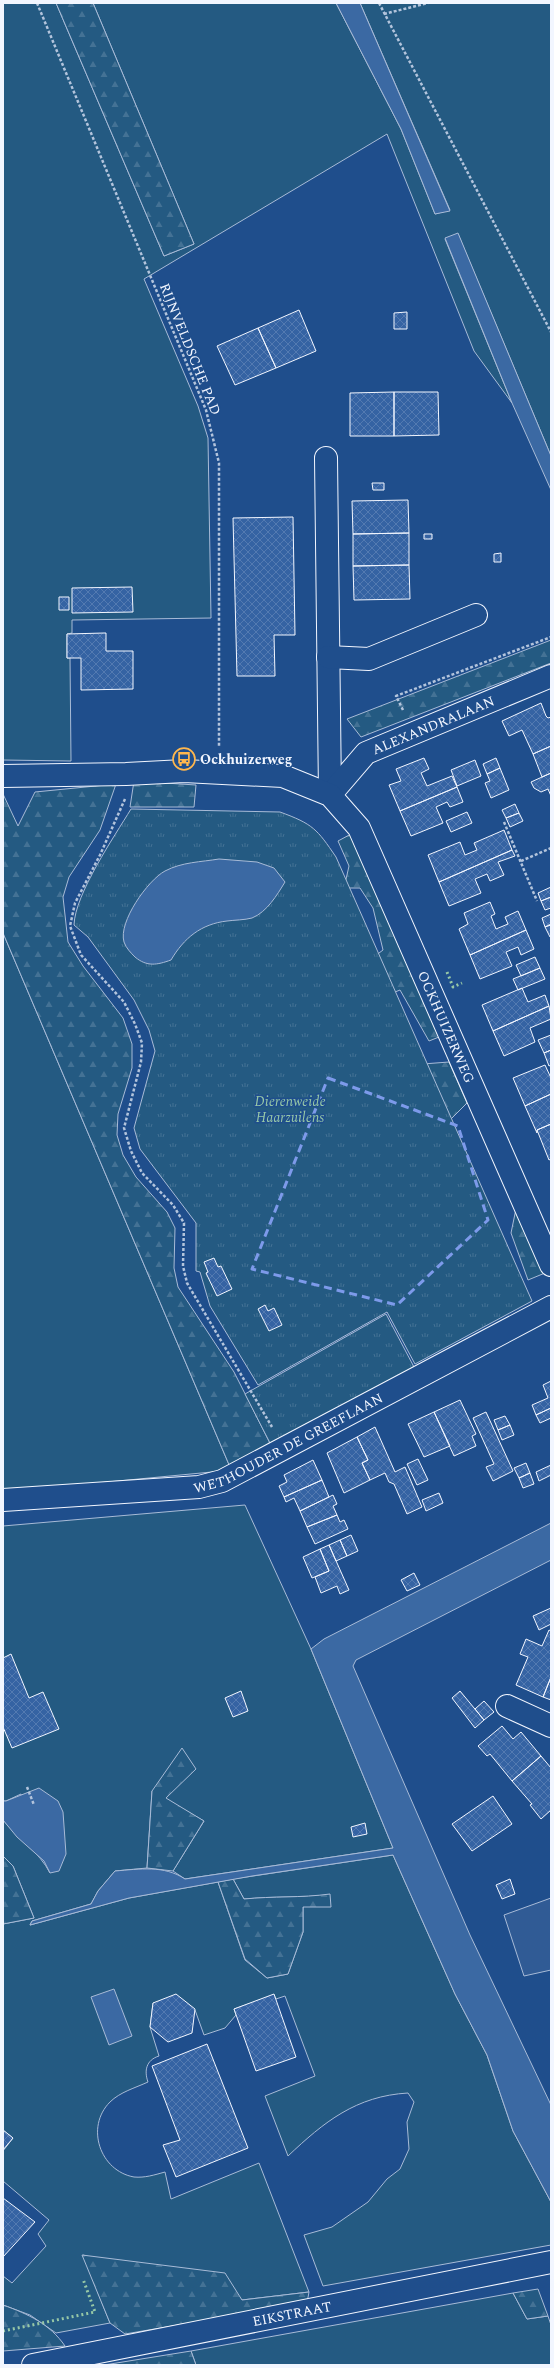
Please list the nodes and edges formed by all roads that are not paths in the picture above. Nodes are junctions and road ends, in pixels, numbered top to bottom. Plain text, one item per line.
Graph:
1 (326, 458) dead end
2 (476, 615) dead end
3 (328, 657) junction
4 (551, 676) edge
5 (3, 776) edge
6 (330, 795) junction
7 (551, 1265) edge
8 (551, 1307) edge
9 (3, 1500) edge
10 (507, 1706) dead end
11 (551, 1726) edge
12 (551, 2262) edge
13 (33, 2365) edge

1 - 3 street
2 - 3 street
3 - 6 street
4 - 6 street, ALEXANDRALAAN
5 - 6 street, OCKHUIZERWEG
6 - 7 street, OCKHUIZERWEG
8 - 9 street, WETHOUDER DE GREEFLAAN
10 - 11 street
12 - 13 street, EIKSTRAAT

